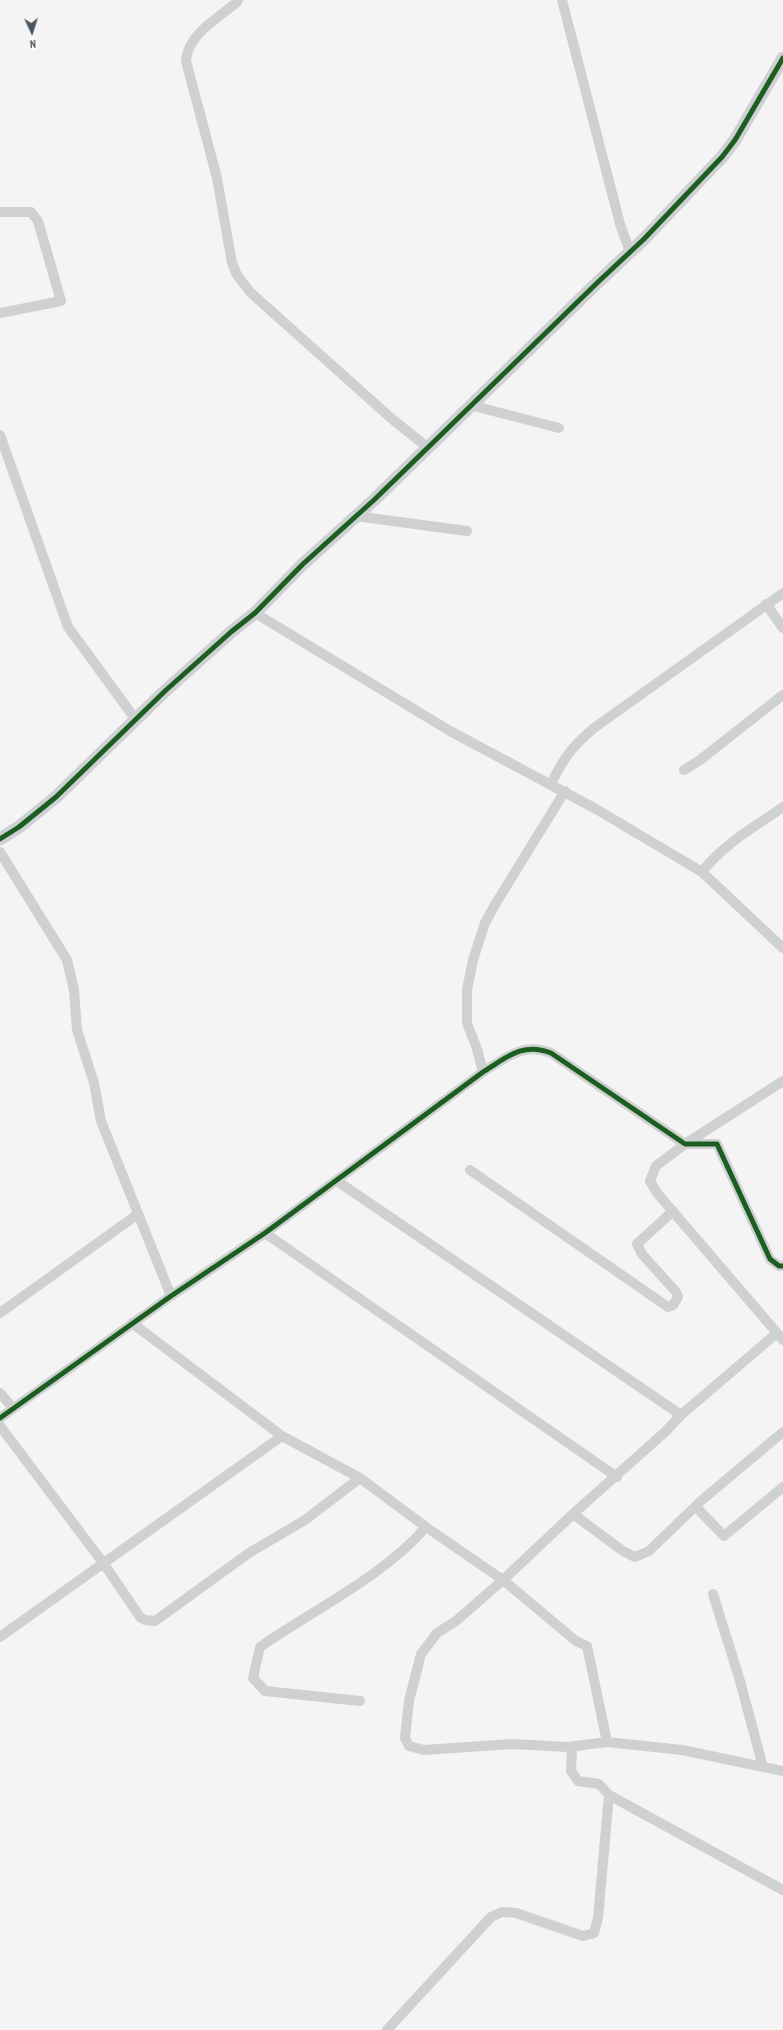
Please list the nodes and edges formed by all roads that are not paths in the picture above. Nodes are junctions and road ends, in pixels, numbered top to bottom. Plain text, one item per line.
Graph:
1 (238, 0) edge
2 (562, 0) edge
3 (783, 58) edge
4 (0, 212) edge
5 (630, 252) junction
6 (0, 313) edge
7 (470, 405) junction
8 (559, 428) dead end
9 (0, 435) edge
10 (427, 447) junction
11 (354, 516) junction
12 (467, 531) dead end
13 (783, 593) edge
14 (766, 604) junction
15 (255, 613) junction
16 (783, 628) edge
17 (783, 695) edge
18 (136, 720) junction
19 (684, 770) dead end
20 (551, 784) junction
21 (565, 791) junction
22 (783, 807) edge
23 (0, 839) edge
24 (0, 852) edge
25 (702, 872) junction
26 (783, 948) edge
27 (483, 1072) junction
28 (783, 1081) edge
29 (685, 1144) junction
30 (470, 1170) dead end
31 (336, 1180) junction
32 (673, 1211) junction
33 (138, 1214) junction
34 (265, 1233) junction
35 (783, 1266) edge
36 (171, 1296) junction
37 (0, 1313) edge
38 (132, 1323) junction
39 (780, 1336) edge
40 (0, 1393) edge
41 (13, 1408) junction
42 (680, 1415) junction
43 (0, 1418) edge
44 (0, 1426) edge
45 (783, 1432) edge
46 (282, 1436) junction
47 (617, 1477) junction
48 (360, 1478) junction
49 (783, 1487) edge
50 (696, 1507) junction
51 (573, 1514) junction
52 (426, 1527) junction
53 (104, 1564) junction
54 (503, 1580) junction
55 (714, 1594) dead end
56 (0, 1637) edge
57 (360, 1702) dead end
58 (607, 1742) junction
59 (567, 1747) junction
60 (763, 1767) junction
61 (783, 1771) edge
62 (609, 1795) junction
63 (783, 1890) edge
64 (387, 2030) edge

1 - 10 street
2 - 5 street
3 - 5 street
4 - 6 street
5 - 7 street
7 - 8 street
7 - 10 street
9 - 18 street
10 - 11 street
11 - 12 street
11 - 15 street
13 - 14 street
14 - 16 street
14 - 20 street
15 - 18 street
15 - 20 street
17 - 19 street
18 - 23 street
20 - 21 street
21 - 25 street
21 - 27 street
22 - 25 street
24 - 33 street
25 - 26 street
27 - 29 street
27 - 31 street
28 - 29 street
29 - 32 street
29 - 35 street
30 - 32 street
31 - 34 street
31 - 42 street
32 - 39 street
33 - 36 street
33 - 37 street
34 - 36 street
34 - 47 street
36 - 38 street
38 - 41 street
38 - 46 street
39 - 42 street
40 - 41 street
41 - 43 street
42 - 47 street
44 - 53 street
45 - 50 street
46 - 48 street
46 - 53 street
47 - 51 street
48 - 52 street
48 - 53 street
49 - 50 street
50 - 51 street
51 - 54 street
52 - 54 street
52 - 57 street
53 - 56 street
54 - 58 street
54 - 59 street
55 - 60 street
58 - 59 street
58 - 60 street
59 - 62 street
60 - 61 street
62 - 63 street
62 - 64 street

